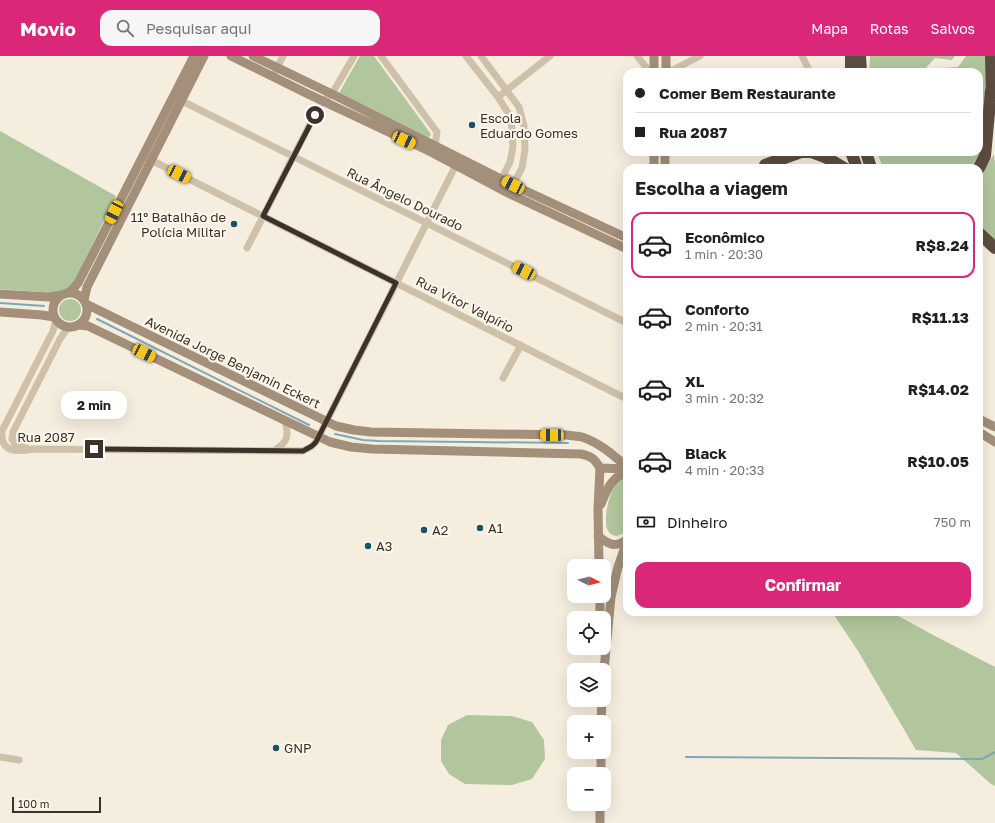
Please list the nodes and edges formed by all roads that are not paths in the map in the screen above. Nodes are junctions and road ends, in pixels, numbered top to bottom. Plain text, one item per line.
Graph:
1 (194, 56) edge
2 (204, 56) edge
3 (232, 56) edge
4 (253, 56) edge
5 (283, 56) edge
6 (354, 56) edge
7 (381, 56) edge
8 (466, 56) edge
9 (481, 56) edge
10 (550, 56) edge
11 (638, 56) edge
12 (654, 56) edge
13 (666, 56) edge
14 (700, 56) edge
15 (802, 56) edge
16 (851, 56) edge
17 (860, 56) edge
18 (991, 56) edge
19 (647, 68) edge
20 (654, 68) edge
21 (666, 68) edge
22 (677, 68) edge
23 (808, 68) edge
24 (851, 68) edge
25 (861, 68) edge
26 (275, 72) junction
27 (507, 90) junction
28 (991, 91) junction
29 (332, 94) junction
30 (498, 97) junction
31 (177, 99) junction
32 (322, 101) junction
33 (995, 130) edge
34 (433, 149) junction
35 (293, 156) junction
36 (780, 156) edge
37 (790, 156) edge
38 (822, 156) edge
39 (147, 158) junction
40 (767, 164) edge
41 (770, 164) edge
42 (837, 164) edge
43 (981, 164) edge
44 (456, 165) junction
45 (499, 183) junction
46 (511, 189) junction
47 (263, 216) junction
48 (427, 223) junction
49 (623, 236) edge
50 (983, 237) edge
51 (623, 247) edge
52 (247, 248) dead end
53 (995, 248) edge
54 (396, 283) junction
55 (0, 294) edge
56 (64, 294) junction
57 (85, 302) junction
58 (0, 312) edge
59 (55, 319) junction
60 (623, 322) edge
61 (76, 326) junction
62 (521, 345) junction
63 (503, 378) dead end
64 (623, 397) edge
65 (284, 421) junction
66 (983, 421) edge
67 (326, 422) junction
68 (995, 427) edge
69 (983, 434) edge
70 (317, 440) junction
71 (995, 442) edge
72 (33, 449) junction
73 (275, 450) junction
74 (623, 465) edge
75 (600, 468) junction
76 (623, 469) edge
77 (623, 472) edge
78 (598, 509) junction
79 (598, 536) junction
80 (623, 543) edge
81 (623, 552) edge
82 (599, 559) edge
83 (604, 663) edge
84 (0, 758) edge
85 (19, 760) dead end
86 (600, 811) edge
87 (600, 823) edge

1 - 31 street
2 - 31 street
3 - 26 street
4 - 26 street
5 - 26 street
6 - 29 street
7 - 34 street
8 - 30 street
9 - 27 street
10 - 27 street
11 - 19 street
12 - 20 street
13 - 21 street
14 - 22 street
15 - 23 street
16 - 24 highway
17 - 25 highway
18 - 28 highway
26 - 29 street
26 - 32 street
27 - 30 street
27 - 46 street
28 - 33 highway
28 - 43 highway
29 - 32 street
29 - 34 street
30 - 45 street
31 - 35 street, Rua Ângelo Dourado
31 - 39 street
32 - 34 street
32 - 35 street
34 - 44 street
34 - 45 street
35 - 47 street
35 - 48 street, Rua Ângelo Dourado
36 - 40 street
37 - 41 highway
38 - 42 highway
39 - 47 street, Rua Vítor Valpírio
39 - 56 street
39 - 57 street
44 - 45 street
44 - 48 street
45 - 46 street
46 - 49 street
46 - 51 street
47 - 52 street
47 - 54 street, Rua Vítor Valpírio
48 - 54 street
48 - 60 street, Rua Ângelo Dourado
50 - 53 highway
54 - 62 street, Rua Vítor Valpírio
54 - 67 street
55 - 56 street
56 - 57 street
56 - 59 street
57 - 61 street
57 - 67 street, Avenida Jorge Benjamin Eckert
58 - 59 street
59 - 61 street
59 - 72 street, Rua 2087
61 - 65 street
61 - 72 street
62 - 63 street
62 - 64 street, Rua Vítor Valpírio
65 - 70 street
65 - 73 street
66 - 68 street
67 - 70 street
67 - 74 street, Avenida Jorge Benjamin Eckert
69 - 71 street
70 - 73 street, Rua 2087
70 - 75 street
72 - 73 street, Rua 2087
75 - 76 street
75 - 78 street
77 - 78 street
78 - 79 street
79 - 80 street
79 - 82 street
81 - 83 street
84 - 85 street
86 - 87 street

